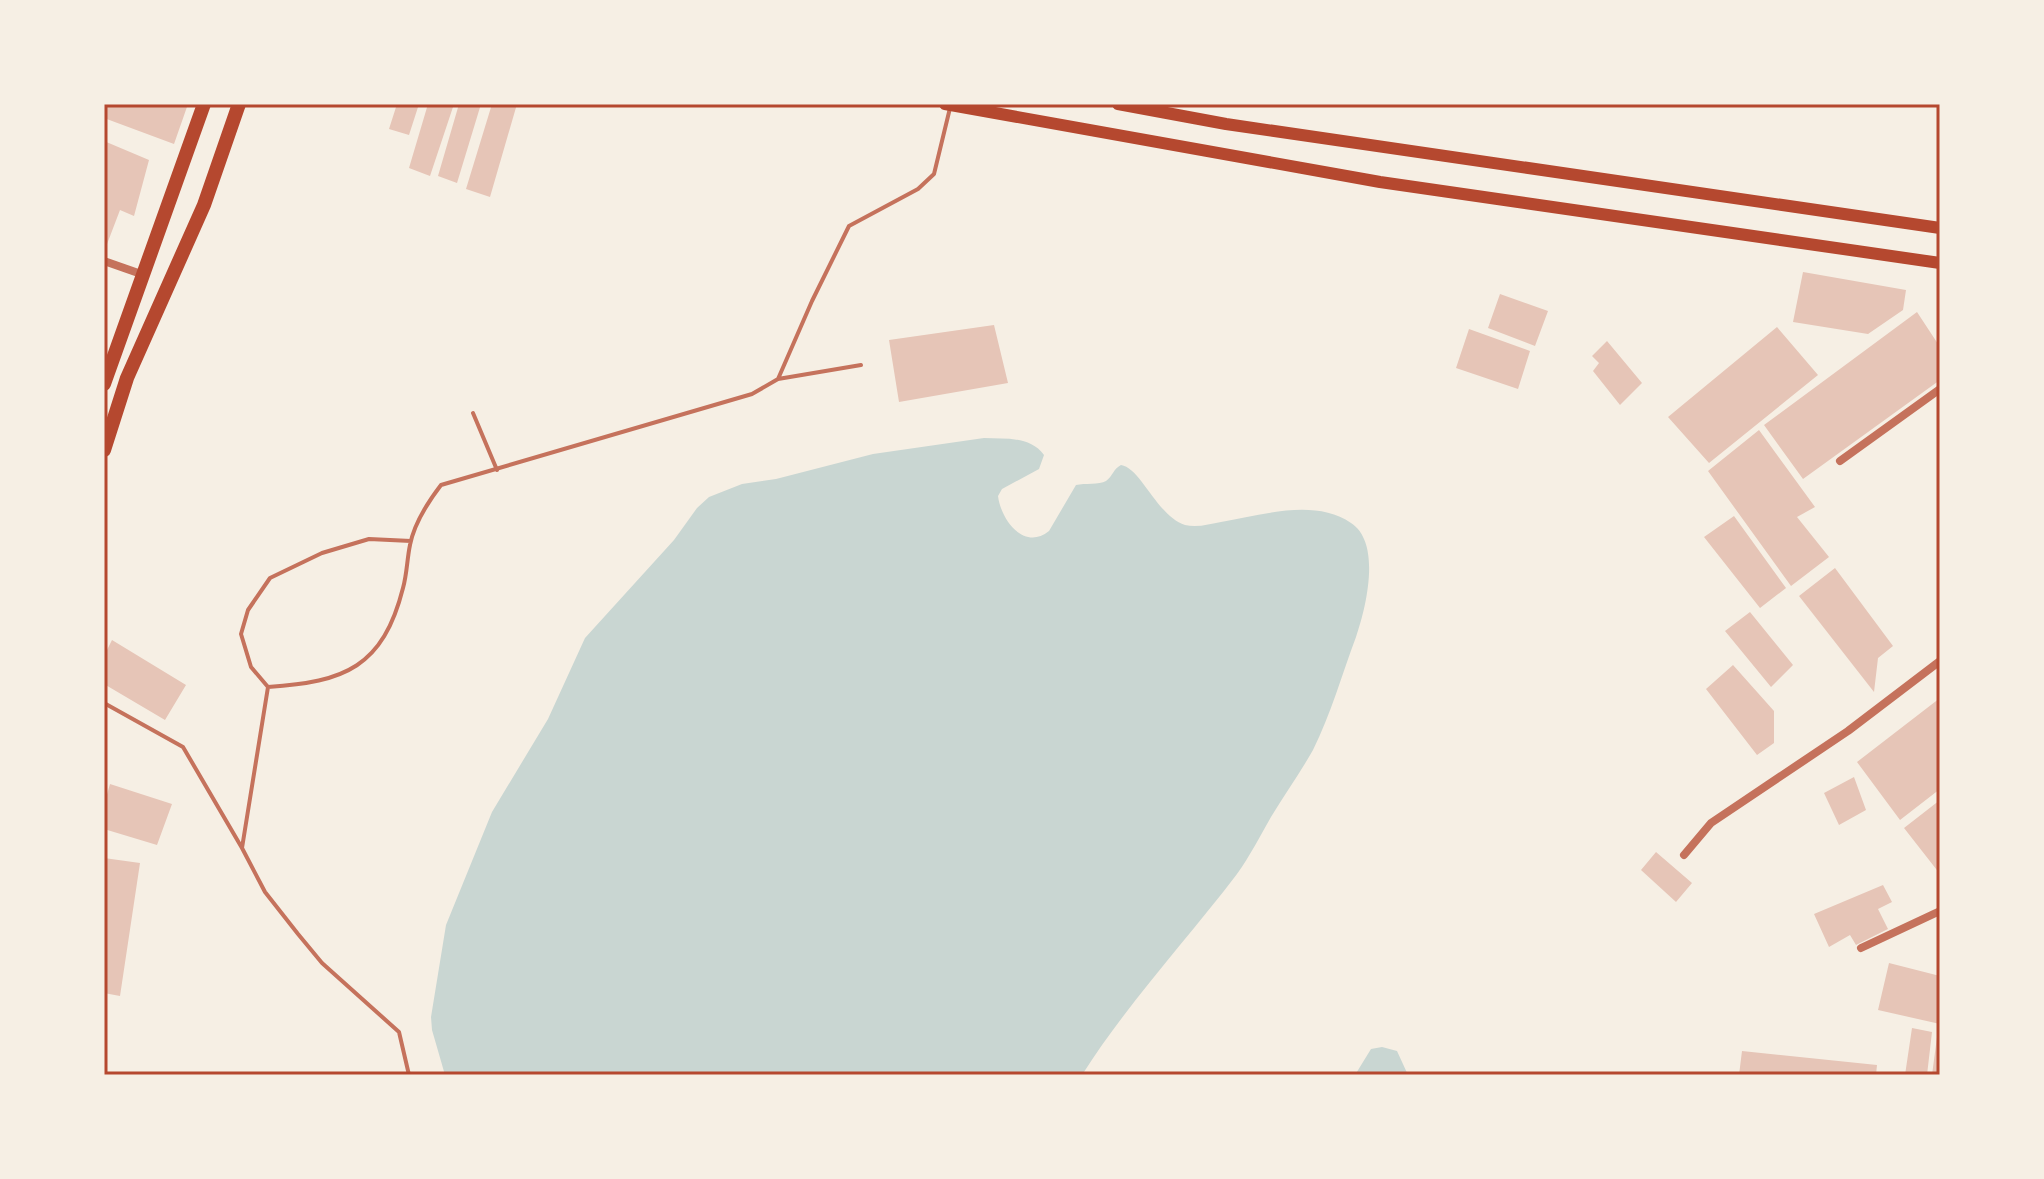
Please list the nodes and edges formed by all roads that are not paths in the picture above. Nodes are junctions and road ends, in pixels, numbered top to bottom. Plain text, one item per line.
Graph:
1 (204, 104) edge
2 (239, 104) edge
3 (1118, 104) edge
4 (948, 105) edge
5 (1938, 229) edge
6 (104, 261) edge
7 (1940, 263) edge
8 (144, 275) junction
9 (861, 365) dead end
10 (778, 379) junction
11 (104, 384) edge
12 (1940, 389) edge
13 (473, 413) dead end
14 (104, 450) edge
15 (1840, 461) dead end
16 (497, 470) junction
17 (411, 541) junction
18 (1940, 661) edge
19 (268, 687) junction
20 (104, 703) edge
21 (242, 848) junction
22 (1684, 855) dead end
23 (1940, 911) edge
24 (1861, 948) dead end
25 (409, 1075) edge

1 - 8 highway
2 - 14 highway
3 - 5 main road
4 - 7 main road
4 - 10 lane
6 - 8 street
8 - 11 highway
9 - 10 lane
10 - 16 lane
12 - 15 street
13 - 16 lane
16 - 17 lane
17 - 19 lane
17 - 19 lane
18 - 22 street
19 - 21 lane
20 - 21 lane
21 - 25 lane
23 - 24 street

